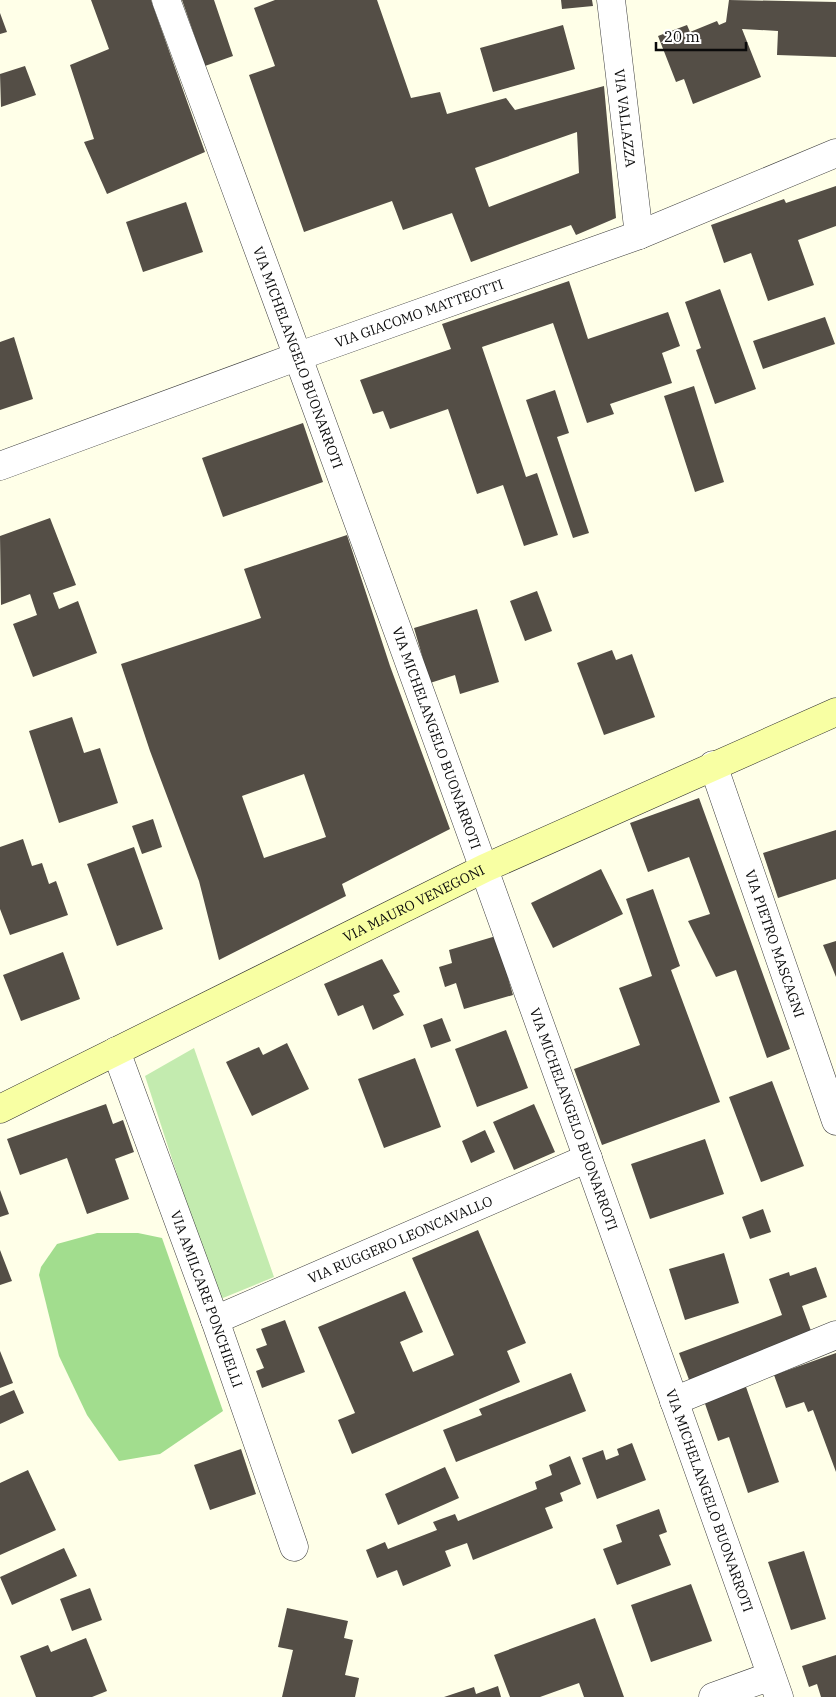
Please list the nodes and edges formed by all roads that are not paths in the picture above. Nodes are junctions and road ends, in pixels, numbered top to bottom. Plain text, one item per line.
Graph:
1 (166, 0) edge
2 (611, 0) edge
3 (836, 153) edge
4 (639, 235) junction
5 (299, 356) junction
6 (0, 466) edge
7 (836, 712) edge
8 (713, 765) junction
9 (485, 868) junction
10 (116, 1051) junction
11 (0, 1109) edge
12 (836, 1121) edge
13 (588, 1158) junction
14 (215, 1320) junction
15 (836, 1335) edge
16 (674, 1401) junction
17 (294, 1547) dead end
18 (775, 1686) edge
19 (713, 1697) edge

1 - 5 street, VIA MICHELANGELO BUONARROTI
2 - 4 street, VIA VALLAZZA
3 - 4 street, VIA GIACOMO MATTEOTTI
4 - 5 street, VIA GIACOMO MATTEOTTI
5 - 6 street, VIA GIACOMO MATTEOTTI
5 - 9 street, VIA MICHELANGELO BUONARROTI
7 - 8 main road, VIA MAURO VENEGONI
8 - 9 main road, VIA MAURO VENEGONI
8 - 12 street, VIA PIETRO MASCAGNI
9 - 10 main road, VIA MAURO VENEGONI
9 - 13 street, VIA MICHELANGELO BUONARROTI
10 - 11 main road, VIA MAURO VENEGONI
10 - 14 street, VIA AMILCARE PONCHIELLI
13 - 14 street, VIA RUGGERO LEONCAVALLO
13 - 16 street, VIA MICHELANGELO BUONARROTI
14 - 17 street, VIA AMILCARE PONCHIELLI
15 - 16 street
16 - 18 street, VIA MICHELANGELO BUONARROTI
18 - 19 street, VIA MICHELANGELO BUONARROTI

